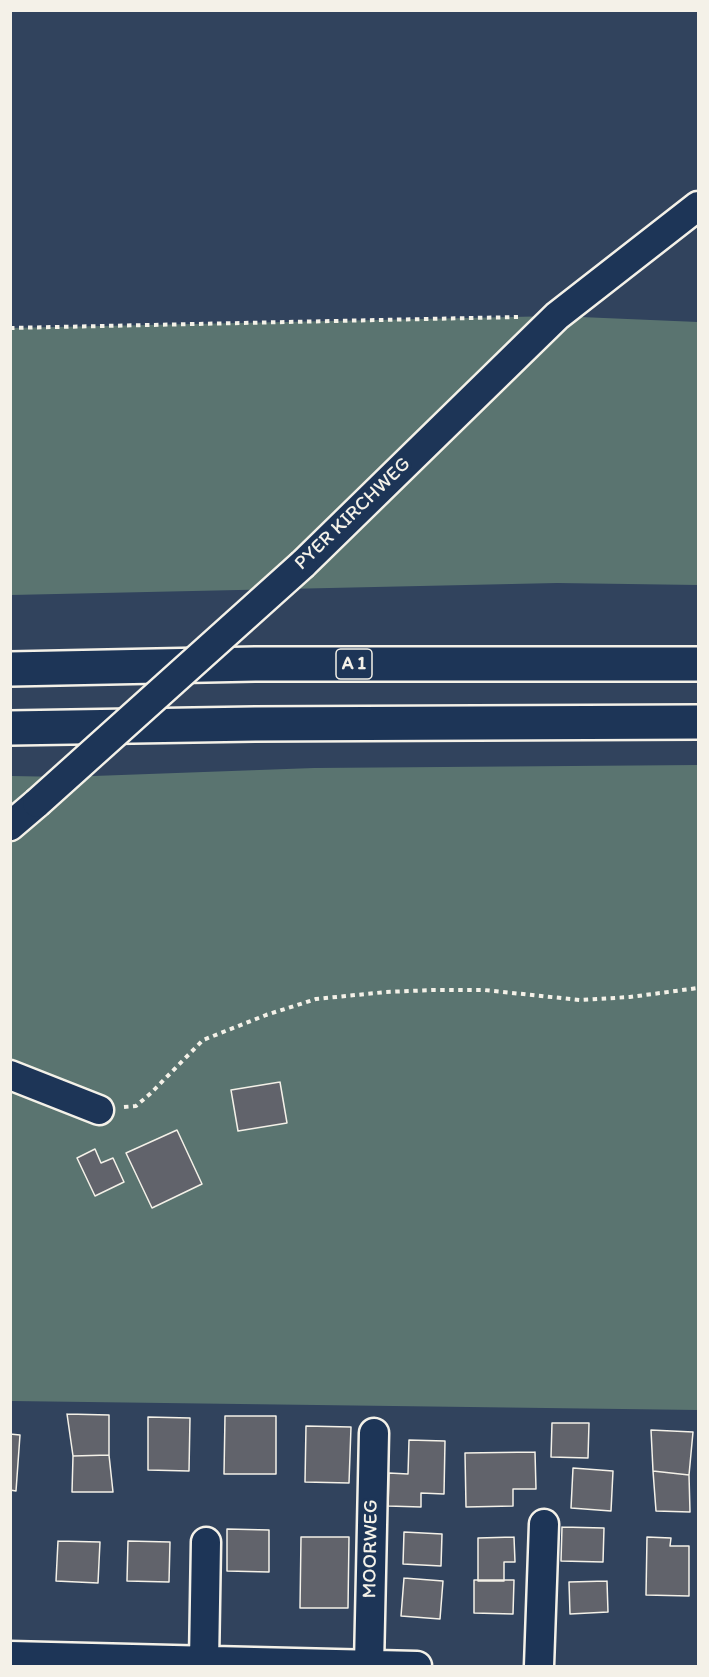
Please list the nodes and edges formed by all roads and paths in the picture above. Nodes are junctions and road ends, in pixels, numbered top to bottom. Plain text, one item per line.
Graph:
1 (699, 206) edge
2 (557, 316) junction
3 (10, 328) edge
4 (699, 664) edge
5 (10, 669) edge
6 (699, 722) edge
7 (10, 728) edge
8 (10, 826) edge
9 (699, 988) edge
10 (10, 1075) edge
11 (99, 1110) joint
12 (374, 1433) dead end
13 (544, 1524) dead end
14 (206, 1542) dead end
15 (10, 1656) edge
16 (204, 1662) junction
17 (369, 1665) edge
18 (417, 1666) edge
19 (538, 1666) edge

1 - 2 street, PYER KIRCHWEG
2 - 3 path
2 - 8 street, PYER KIRCHWEG, bridge
4 - 5 highway, A 1
6 - 7 highway
9 - 11 path
10 - 11 street
12 - 17 street, MOORWEG
13 - 19 street
14 - 16 street
15 - 16 street
16 - 17 street
17 - 18 street

